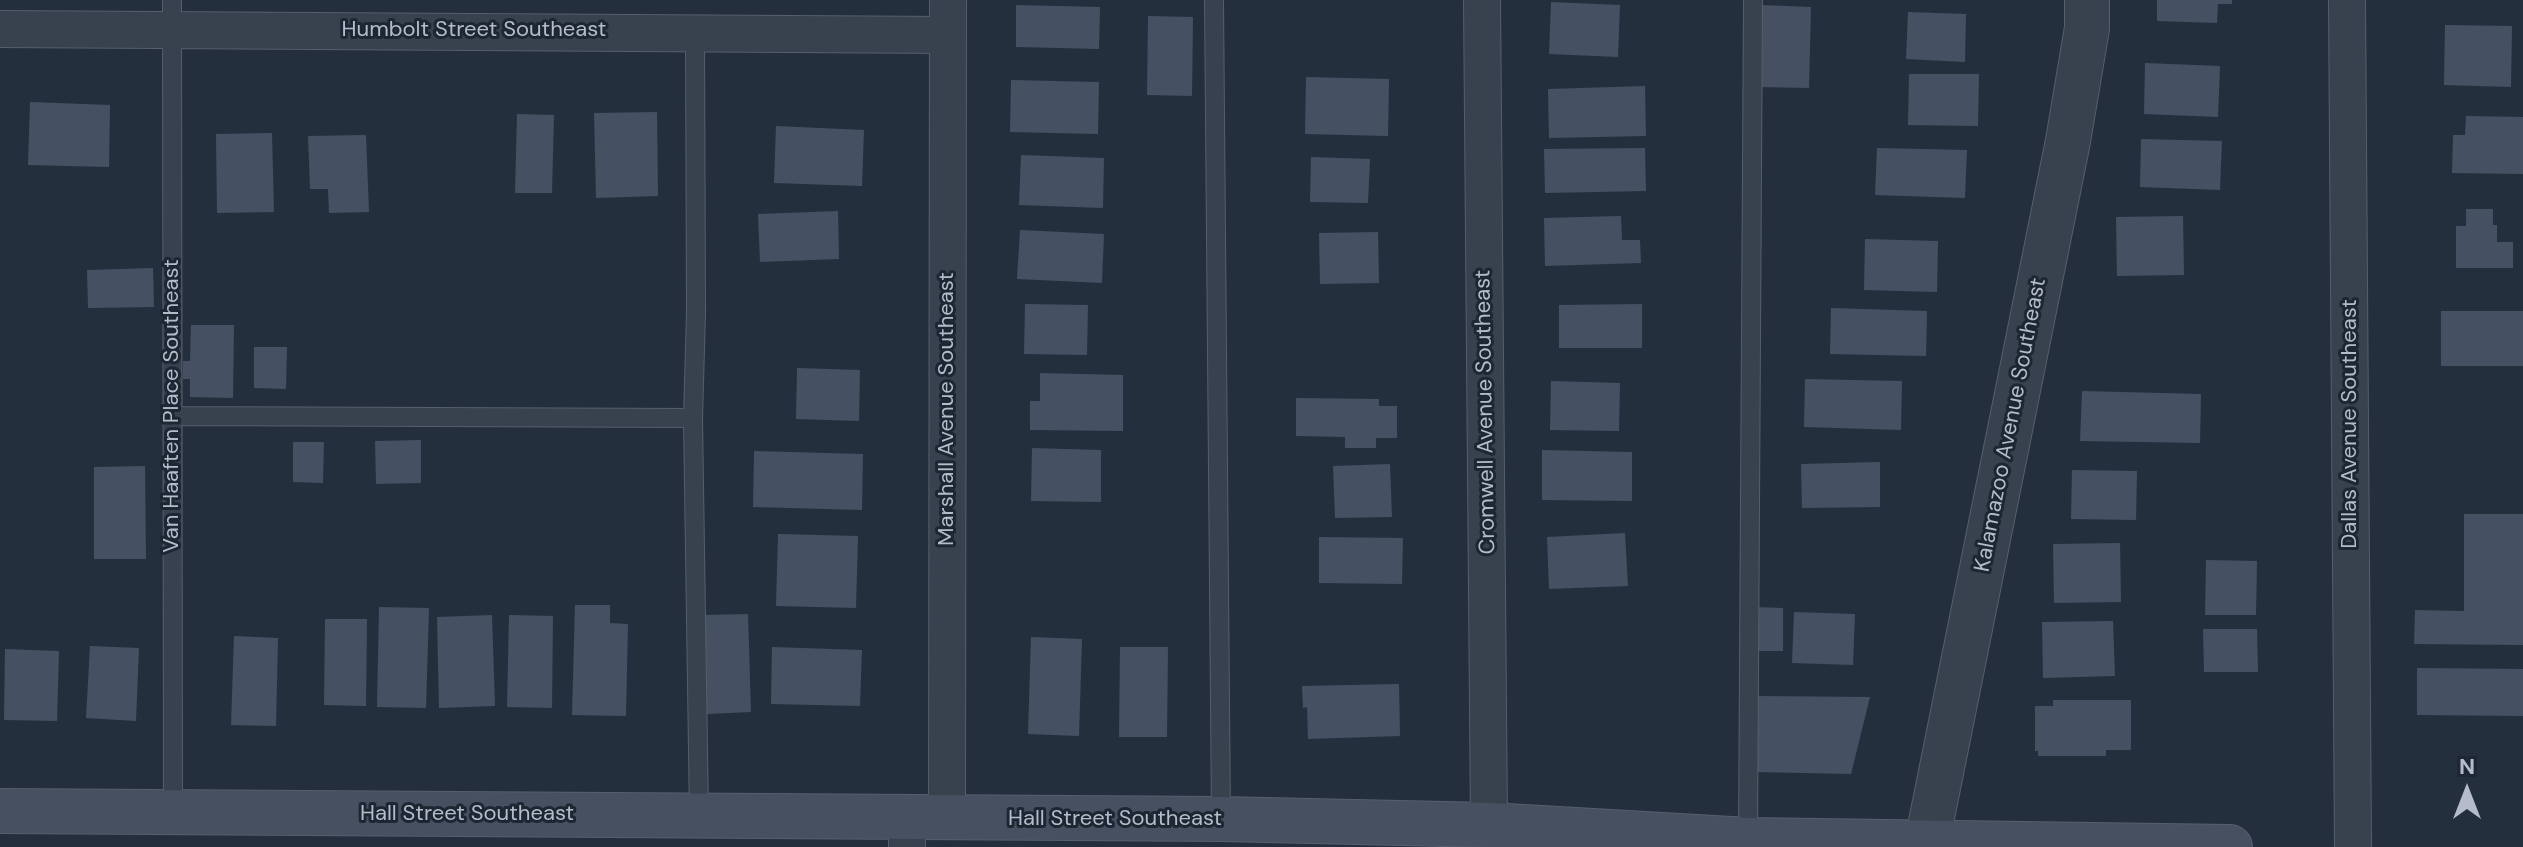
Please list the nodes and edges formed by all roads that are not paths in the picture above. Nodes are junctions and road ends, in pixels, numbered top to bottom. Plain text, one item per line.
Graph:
1 (1214, 0) edge
2 (1482, 0) edge
3 (1753, 0) edge
4 (2087, 0) edge
5 (2347, 0) edge
6 (172, 15) edge
7 (948, 17) edge
8 (0, 29) edge
9 (695, 31) junction
10 (173, 416) junction
11 (693, 418) junction
12 (0, 811) edge
13 (173, 812) junction
14 (699, 816) junction
15 (1221, 819) junction
16 (1489, 825) junction
17 (920, 827) edge
18 (1748, 840) junction
19 (1927, 845) edge
20 (2230, 847) edge
21 (2353, 847) edge

1 - 15 lane
2 - 16 street, Cromwell Avenue Southeast
3 - 18 lane
4 - 19 street, Kalamazoo Avenue Southeast
5 - 21 street, Dallas Avenue Southeast
6 - 8 street, Humbolt Street Southeast
6 - 9 street, Humbolt Street Southeast
6 - 10 lane, Van Haaften Place Southeast
7 - 9 street, Humbolt Street Southeast
7 - 17 street, Marshall Avenue Southeast
9 - 11 lane
10 - 11 lane
10 - 13 lane, Van Haaften Place Southeast
11 - 14 lane
12 - 13 main road, Hall Street Southeast
13 - 14 main road, Hall Street Southeast
14 - 17 main road, Hall Street Southeast
15 - 16 main road, Hall Street Southeast
15 - 17 main road, Hall Street Southeast
16 - 18 main road, Hall Street Southeast
18 - 19 main road, Hall Street Southeast
19 - 20 main road, Hall Street Southeast

